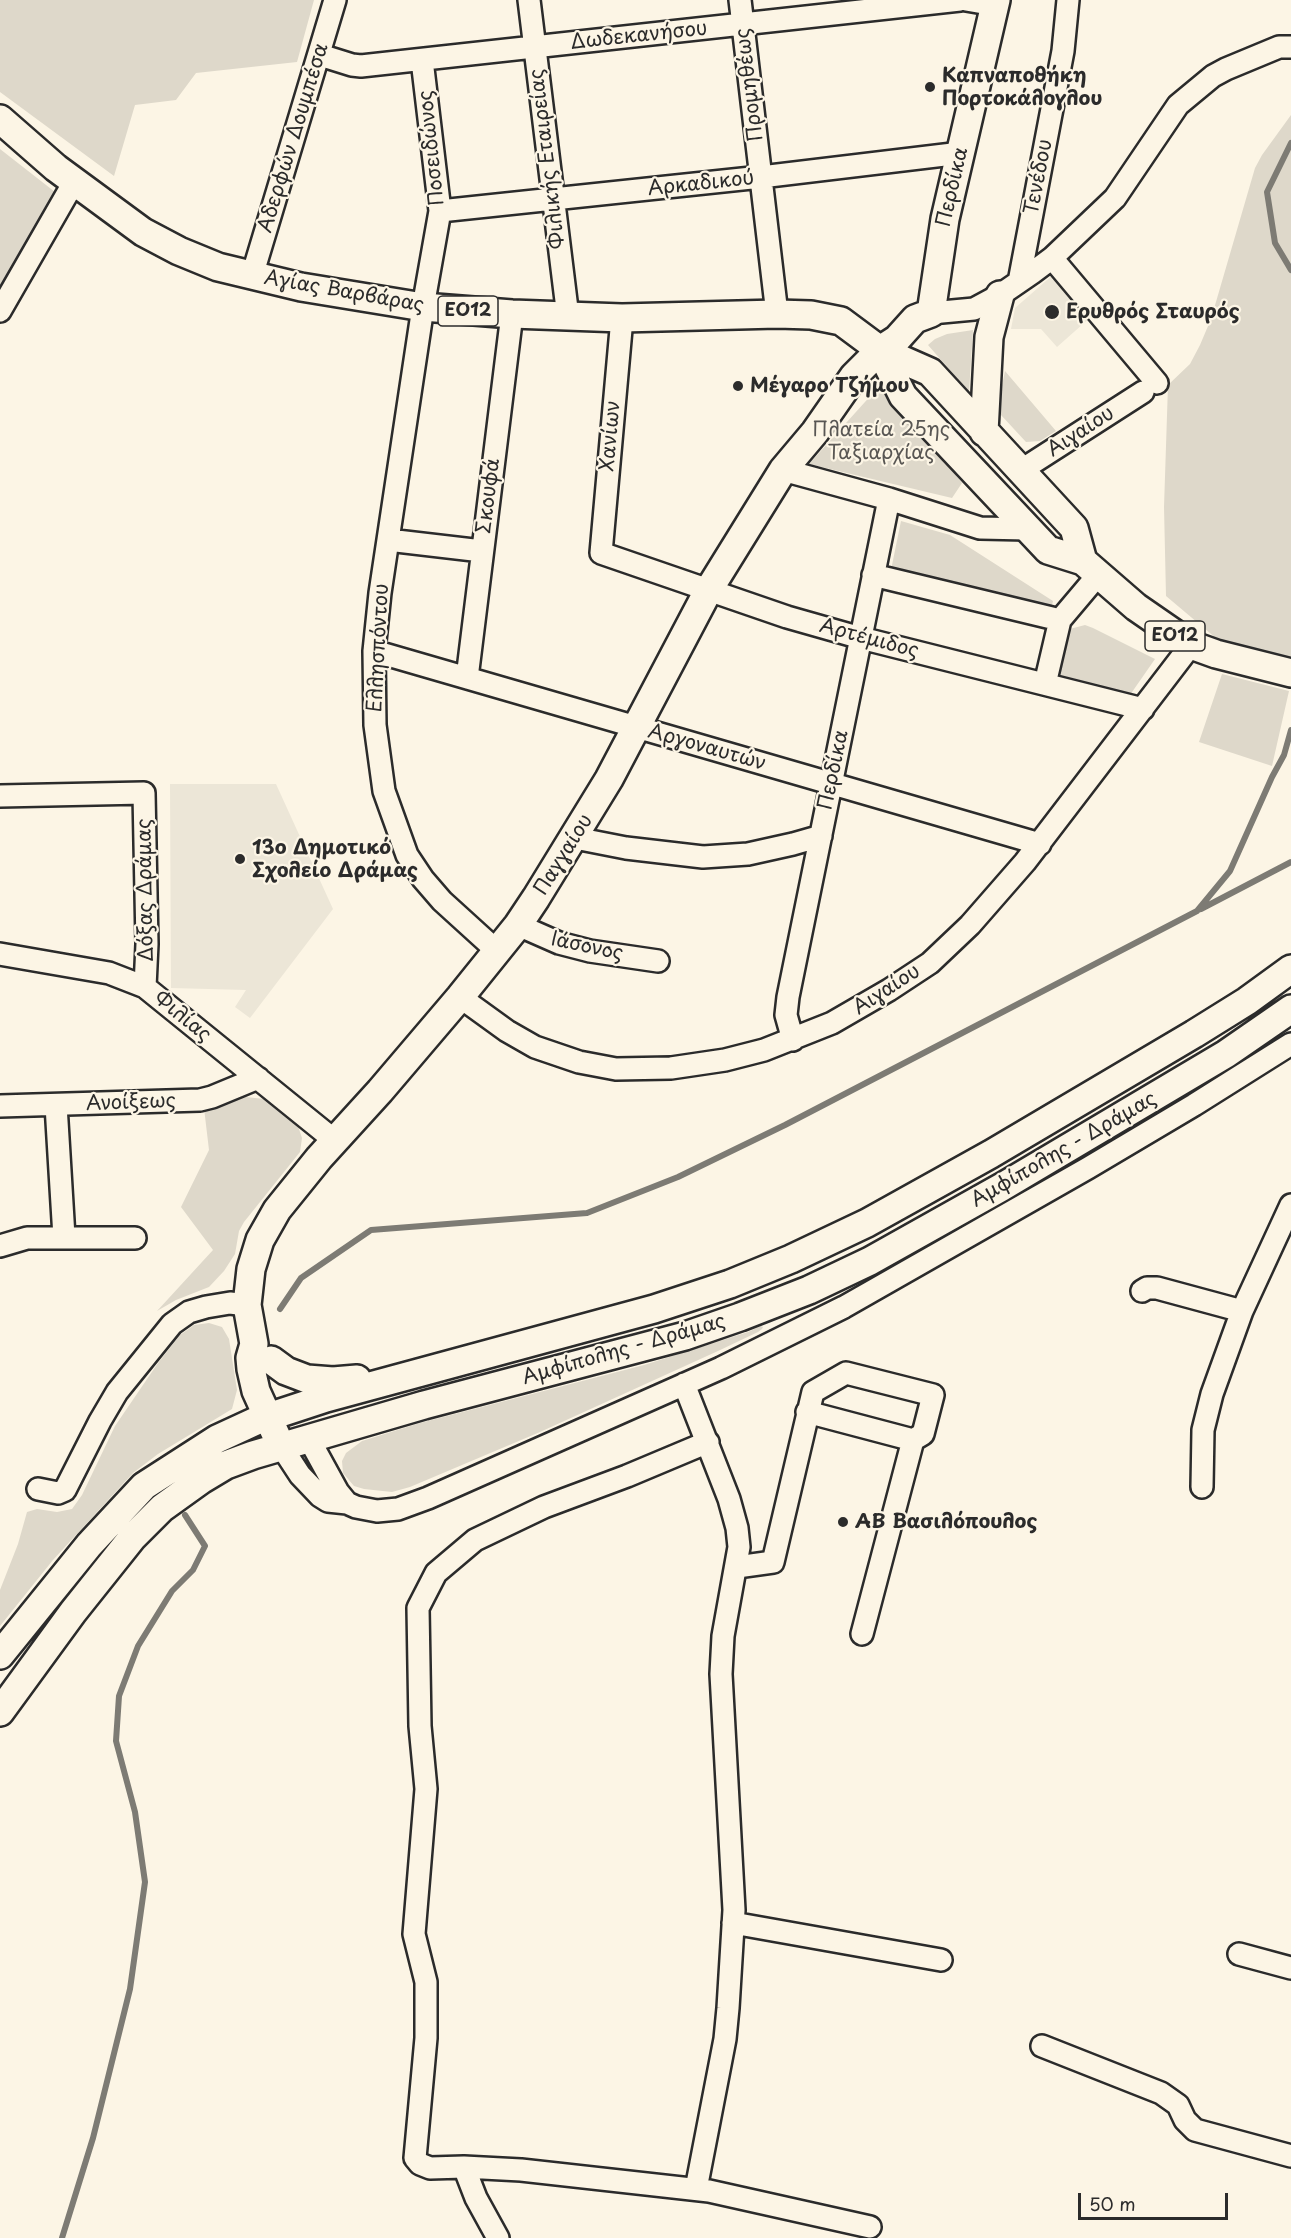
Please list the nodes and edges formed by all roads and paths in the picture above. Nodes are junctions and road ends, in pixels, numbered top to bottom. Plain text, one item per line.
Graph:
1 (335, 0) edge
2 (529, 0) edge
3 (740, 0) edge
4 (960, 0) edge
5 (966, 0) edge
6 (1068, 0) edge
7 (995, 3) edge
8 (743, 25) junction
9 (535, 47) junction
10 (1291, 47) edge
11 (320, 55) junction
12 (422, 60) junction
13 (0, 119) edge
14 (961, 153) junction
15 (761, 177) junction
16 (74, 182) junction
17 (553, 199) junction
18 (440, 211) junction
19 (1052, 258) junction
20 (252, 276) junction
21 (1010, 289) junction
22 (423, 307) junction
23 (0, 311) edge
24 (931, 313) junction
25 (512, 314) junction
26 (777, 314) junction
27 (568, 317) junction
28 (622, 318) junction
29 (880, 350) junction
30 (984, 432) junction
31 (783, 470) junction
32 (1020, 471) junction
33 (889, 500) junction
34 (1028, 529) junction
35 (388, 540) junction
36 (482, 551) junction
37 (600, 553) joint
38 (1090, 568) junction
39 (873, 575) junction
40 (708, 591) junction
41 (1060, 620) junction
42 (861, 638) junction
43 (1191, 645) junction
44 (374, 651) junction
45 (1290, 672) edge
46 (466, 678) junction
47 (1044, 684) junction
48 (1143, 709) junction
49 (636, 728) junction
50 (831, 784) junction
51 (0, 796) edge
52 (820, 836) junction
53 (575, 838) junction
54 (1040, 844) junction
55 (518, 925) junction
56 (497, 951) junction
57 (0, 954) edge
58 (658, 961) dead end
59 (1291, 969) edge
60 (145, 987) junction
61 (460, 997) junction
62 (1291, 1009) edge
63 (793, 1040) junction
64 (1291, 1044) edge
65 (258, 1078) junction
66 (56, 1105) junction
67 (0, 1106) edge
68 (334, 1140) junction
69 (1291, 1204) edge
70 (64, 1236) junction
71 (135, 1238) dead end
72 (0, 1246) edge
73 (1142, 1291) dead end
74 (1240, 1315) junction
75 (255, 1332) junction
76 (485, 1355) junction
77 (684, 1384) junction
78 (294, 1408) junction
79 (807, 1412) junction
80 (267, 1417) junction
81 (309, 1439) junction
82 (913, 1440) junction
83 (708, 1442) junction
84 (281, 1446) junction
85 (1202, 1487) dead end
86 (38, 1489) dead end
87 (347, 1503) junction
88 (737, 1567) junction
89 (862, 1634) dead end
90 (0, 1655) edge
91 (0, 1712) edge
92 (734, 1923) junction
93 (1239, 1954) dead end
94 (941, 1960) dead end
95 (1291, 1968) edge
96 (1042, 2046) dead end
97 (1291, 2156) edge
98 (464, 2167) junction
99 (696, 2189) junction
100 (870, 2227) dead end
101 (498, 2238) edge

1 - 11 street, Αδερφών Δουμπέσα
2 - 9 street, Φιλικής Εταιρείας
3 - 8 street, Προμηθέως
4 - 8 street, Δωδεκανήσου
5 - 7 street
6 - 21 street, Τενέδου
7 - 14 main road, Περδίκα
8 - 9 street, Δωδεκανήσου
8 - 15 street, Προμηθέως
9 - 12 street, Δωδεκανήσου
9 - 17 street, Φιλικής Εταιρείας
10 - 19 street
11 - 12 street, Δωδεκανήσου
11 - 20 street, Αδερφών Δουμπέσα
12 - 18 street, Ποσειδώνος
13 - 16 main road, ΕΟ12
14 - 15 street, Αρκαδικού
14 - 24 main road, Περδίκα
15 - 17 street, Αρκαδικού
15 - 26 street, Προμηθέως
16 - 20 main road, Αγίας Βαρβάρας / ΕΟ12
16 - 23 street
17 - 18 street, Αρκαδικού
17 - 27 street, Φιλικής Εταιρείας
18 - 22 street, Ποσειδώνος
19 - 21 street
19 - 32 street, Αιγαίου
20 - 22 main road, Αγίας Βαρβάρας / ΕΟ12
21 - 24 street
21 - 30 main road
22 - 25 main road, Αγίας Βαρβάρας / ΕΟ12
22 - 35 street, Ελλησπόντου
24 - 29 main road
25 - 27 main road, Αγίας Βαρβάρας / ΕΟ12
25 - 36 street, Σκουφά
26 - 28 main road, Αγίας Βαρβάρας / ΕΟ12
26 - 29 main road, Αγίας Βαρβάρας / ΕΟ12
27 - 28 main road, Αγίας Βαρβάρας / ΕΟ12
28 - 37 street, Χανίων
29 - 30 main road, ΕΟ12
29 - 31 main road, Παγγαίου
29 - 34 main road, ΕΟ12
30 - 32 main road, ΕΟ12
31 - 33 street
31 - 40 main road, Παγγαίου
32 - 38 main road, ΕΟ12
33 - 34 street
33 - 39 street, Περδίκα
34 - 38 main road, ΕΟ12
35 - 36 street
35 - 44 street, Ελλησπόντου
36 - 46 street, Σκουφά
37 - 40 street, Αρτέμιδος
38 - 41 street
38 - 43 main road, ΕΟ12
39 - 41 street
39 - 42 street, Περδίκα
40 - 42 street, Αρτέμιδος
40 - 49 main road, Παγγαίου
41 - 47 street
42 - 47 street, Αρτέμιδος
42 - 50 street, Περδίκα
43 - 45 main road, ΕΟ12
43 - 48 street, Αιγαίου
44 - 46 street, Αργοναυτών
44 - 56 street, Ελλησπόντου
46 - 49 street, Αργοναυτών
47 - 48 street, Αρτέμιδος
48 - 54 street, Αιγαίου
49 - 50 street, Αργοναυτών
49 - 53 main road, Παγγαίου
50 - 52 street, Περδίκα
50 - 54 street, Αργοναυτών
51 - 60 street, Δόξας Δράμας
52 - 53 street
52 - 63 street, Περδίκα
53 - 55 main road, Παγγαίου
54 - 63 street, Αιγαίου
55 - 56 main road, Παγγαίου
55 - 58 street, Ιάσονος
56 - 61 main road, Παγγαίου
57 - 60 street, Φιλίας
59 - 76 main road, Αμφίπολης - Δράμας
60 - 65 street, Φιλίας
61 - 63 street, Αιγαίου
61 - 68 main road, Παγγαίου
62 - 81 main road, Αμφίπολης - Δράμας
64 - 77 street
65 - 66 street, Ανοίξεως
65 - 68 street, Φιλίας
66 - 67 street, Ανοίξεως
66 - 70 street
68 - 75 main road, Παγγαίου
69 - 74 street
70 - 71 street
70 - 72 street
73 - 74 street
74 - 85 street
75 - 76 main road
75 - 78 main road
75 - 80 main road, Παγγαίου
75 - 86 street
76 - 78 main road, Αμφίπολης - Δράμας
77 - 83 street
77 - 87 street
78 - 80 main road, Αμφίπολης - Δράμας
78 - 81 main road
79 - 82 street
79 - 82 street
79 - 88 street
80 - 84 main road, Παγγαίου
80 - 90 main road, Αμφίπολης - Δράμας
81 - 84 main road, Αμφίπολης - Δράμας
81 - 87 street
82 - 89 street
83 - 88 street
83 - 98 street
84 - 87 street
84 - 91 main road, Αμφίπολης - Δράμας
88 - 92 street
92 - 94 street
92 - 99 street
93 - 95 street
96 - 97 street
98 - 99 street
98 - 101 street
99 - 100 street

